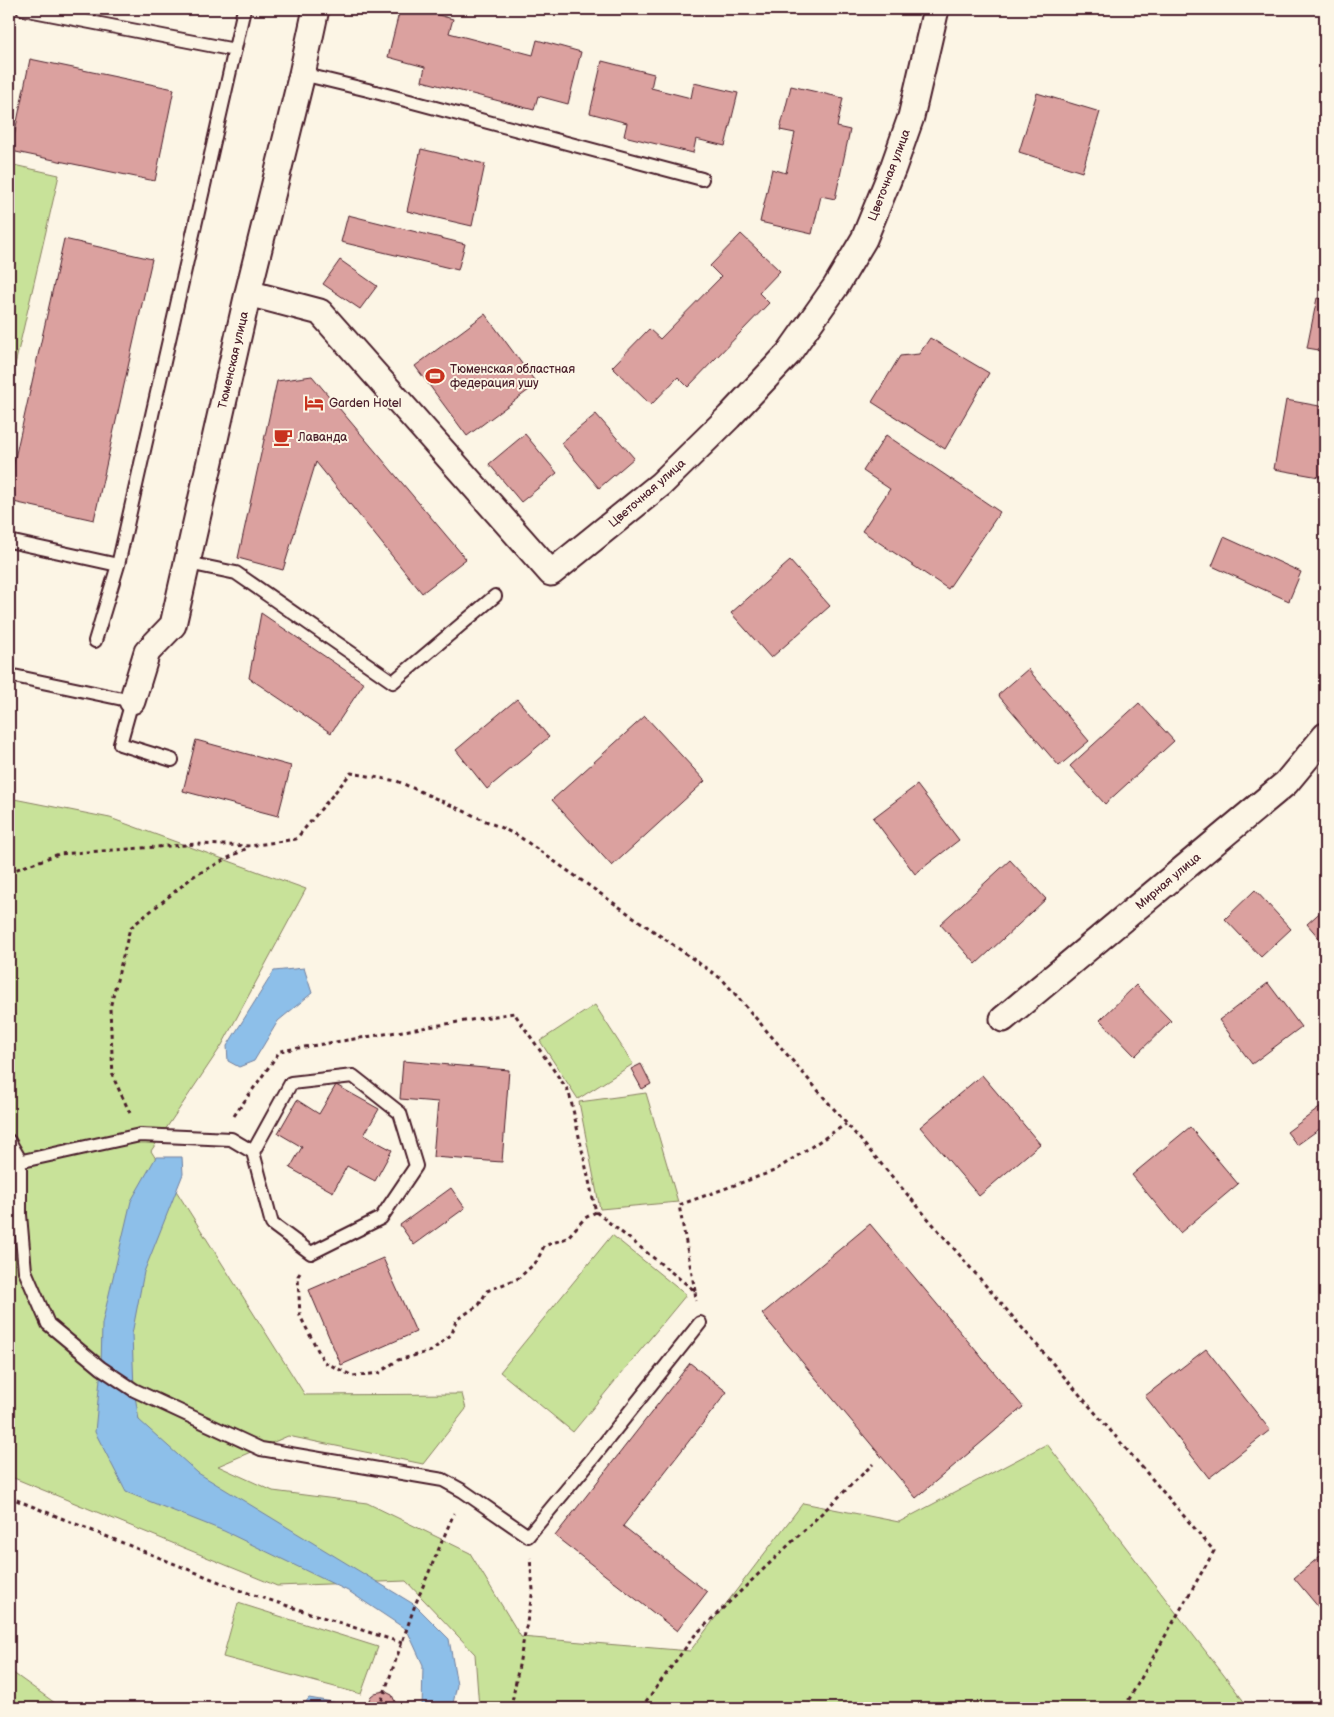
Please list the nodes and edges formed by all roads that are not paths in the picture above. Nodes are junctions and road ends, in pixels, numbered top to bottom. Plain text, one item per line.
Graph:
1 (23, 9) edge
2 (244, 9) edge
3 (316, 9) edge
4 (936, 9) edge
5 (235, 50) junction
6 (302, 74) junction
7 (702, 179) dead end
8 (248, 292) junction
9 (9, 541) edge
10 (188, 563) junction
11 (118, 565) junction
12 (495, 596) dead end
13 (95, 641) dead end
14 (9, 675) edge
15 (132, 701) junction
16 (1325, 736) edge
17 (172, 760) dead end
18 (1003, 1019) dead end
19 (9, 1141) edge
20 (253, 1152) junction
21 (14, 1162) edge
22 (700, 1322) road end

1 - 5 lane
2 - 5 lane
3 - 6 street, Тюменская улица
4 - 8 street, Цветочная улица
5 - 11 lane
6 - 7 lane
6 - 8 street, Тюменская улица
8 - 10 street, Тюменская улица
9 - 11 lane
10 - 12 lane
10 - 15 street, Тюменская улица
11 - 13 lane
14 - 15 lane
15 - 17 lane
16 - 18 street, Мирная улица
19 - 21 lane
20 - 20 lane
20 - 21 lane
21 - 22 lane

